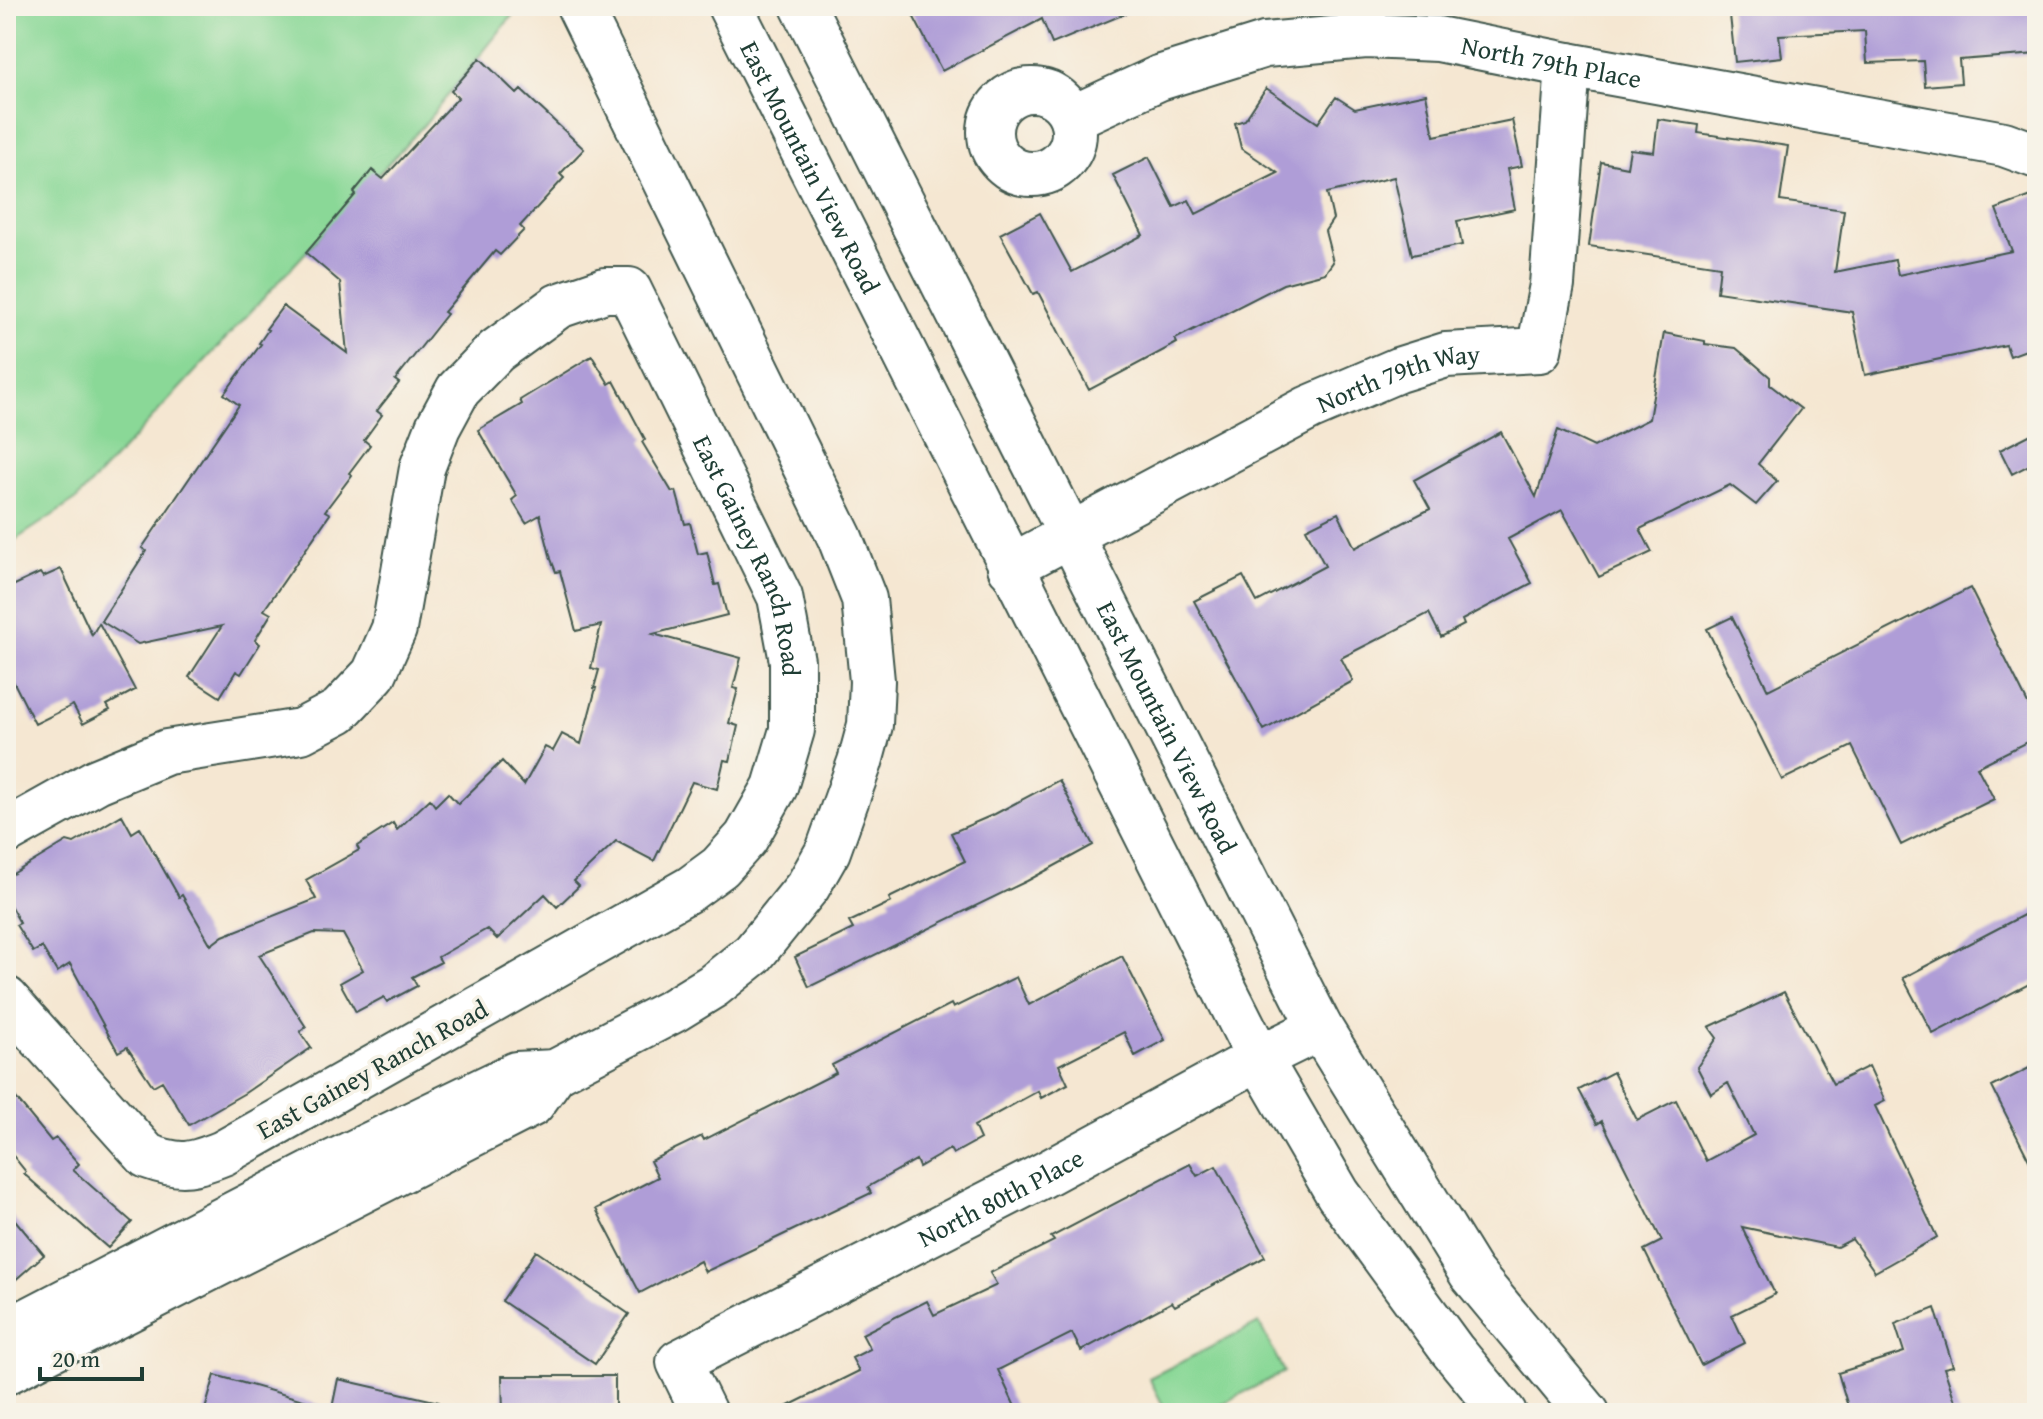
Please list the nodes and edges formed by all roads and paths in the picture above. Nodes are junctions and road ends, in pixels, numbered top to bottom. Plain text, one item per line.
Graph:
1 (579, 6) edge
2 (730, 6) edge
3 (803, 6) edge
4 (1568, 65) junction
5 (1072, 118) dead end
6 (2037, 156) edge
7 (1069, 535) junction
8 (1010, 567) junction
9 (6, 832) edge
10 (6, 999) edge
11 (1320, 1028) junction
12 (1259, 1058) junction
13 (555, 1072) junction
14 (6, 1332) edge
15 (6, 1372) edge
16 (704, 1413) edge
17 (1504, 1413) edge
18 (1587, 1413) edge

1 - 13 street
2 - 8 street, East Mountain View Road
3 - 7 street, East Mountain View Road
4 - 5 street, North 79th Place
4 - 6 street, North 79th Place
4 - 7 street, North 79th Way
7 - 8 street, North 79th Way
7 - 11 street, East Mountain View Road
8 - 12 street, East Mountain View Road
9 - 10 street, East Gainey Ranch Road
11 - 12 street, North 80th Place
11 - 18 street, East Mountain View Road
12 - 16 street, North 80th Place
12 - 17 street, East Mountain View Road
13 - 14 street
13 - 15 street

